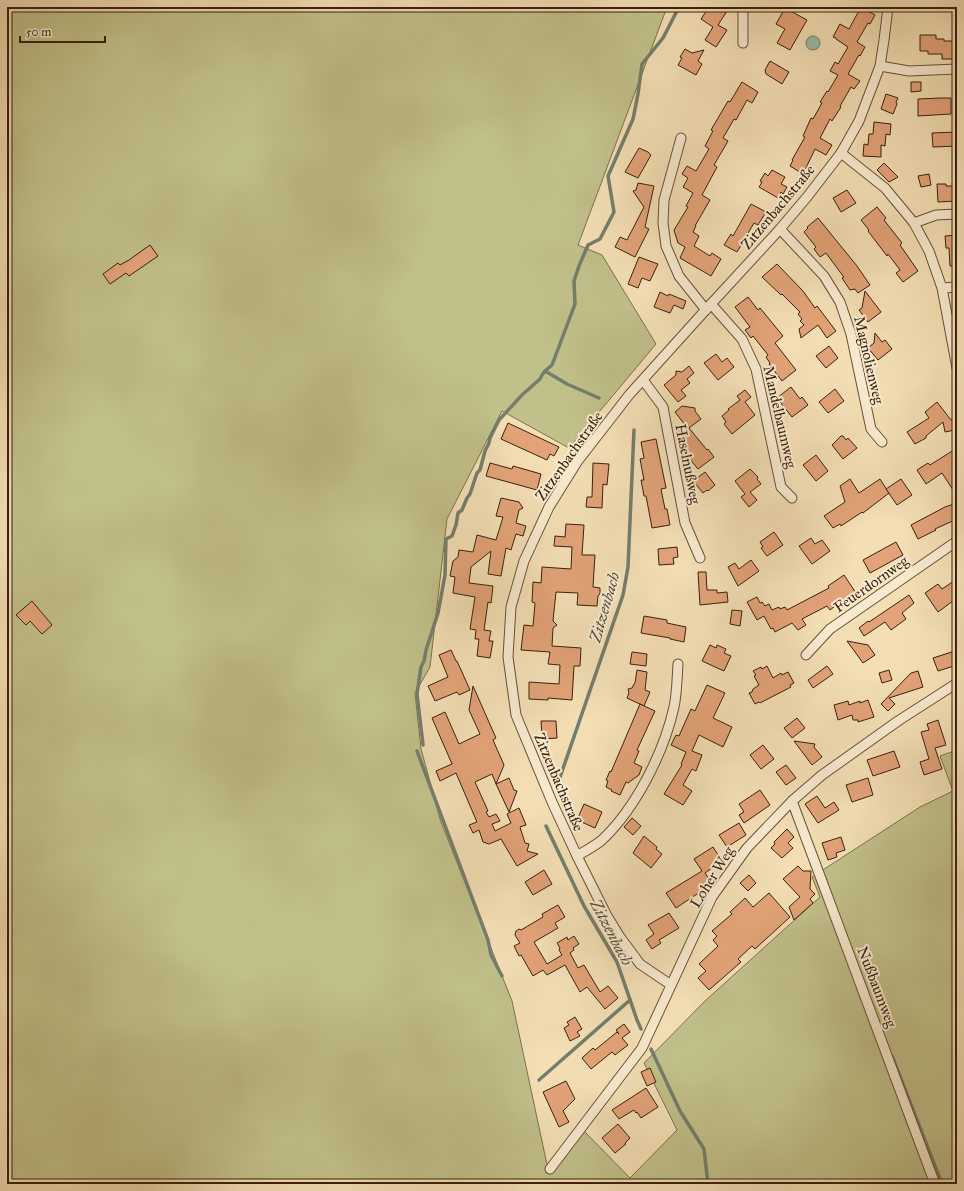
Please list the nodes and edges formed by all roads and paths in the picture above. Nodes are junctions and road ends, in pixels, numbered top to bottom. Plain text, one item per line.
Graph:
1 (744, 7) edge
2 (888, 7) edge
3 (743, 43) dead end
4 (880, 66) junction
5 (957, 70) edge
6 (681, 138) dead end
7 (841, 153) junction
8 (957, 214) edge
9 (914, 223) junction
10 (780, 229) junction
11 (957, 287) edge
12 (942, 288) junction
13 (708, 307) junction
14 (957, 368) edge
15 (643, 380) junction
16 (882, 442) dead end
17 (792, 498) dead end
18 (957, 541) edge
19 (700, 558) dead end
20 (806, 655) dead end
21 (678, 664) dead end
22 (957, 684) edge
23 (792, 801) junction
24 (577, 856) junction
25 (671, 985) junction
26 (550, 1169) dead end
27 (935, 1184) edge

1 - 3 street
2 - 4 street, Zitzenbachstraße
4 - 5 street
4 - 7 street, Zitzenbachstraße
6 - 13 street, Mandelbaumweg
7 - 9 street
7 - 10 street, Zitzenbachstraße
8 - 9 street
9 - 12 street
10 - 13 street, Zitzenbachstraße
10 - 16 street, Magnolienweg
11 - 12 street
12 - 14 street
13 - 15 street, Zitzenbachstraße
13 - 17 street, Mandelbaumweg
15 - 19 street, Haselnußweg
15 - 24 street, Zitzenbachstraße
18 - 20 street, Feuerdornweg
21 - 24 street
22 - 23 street, Loher Weg
23 - 25 street, Loher Weg
23 - 27 street, Nußbaumweg
24 - 25 street, Zitzenbachstraße
25 - 26 street, Loher Weg

